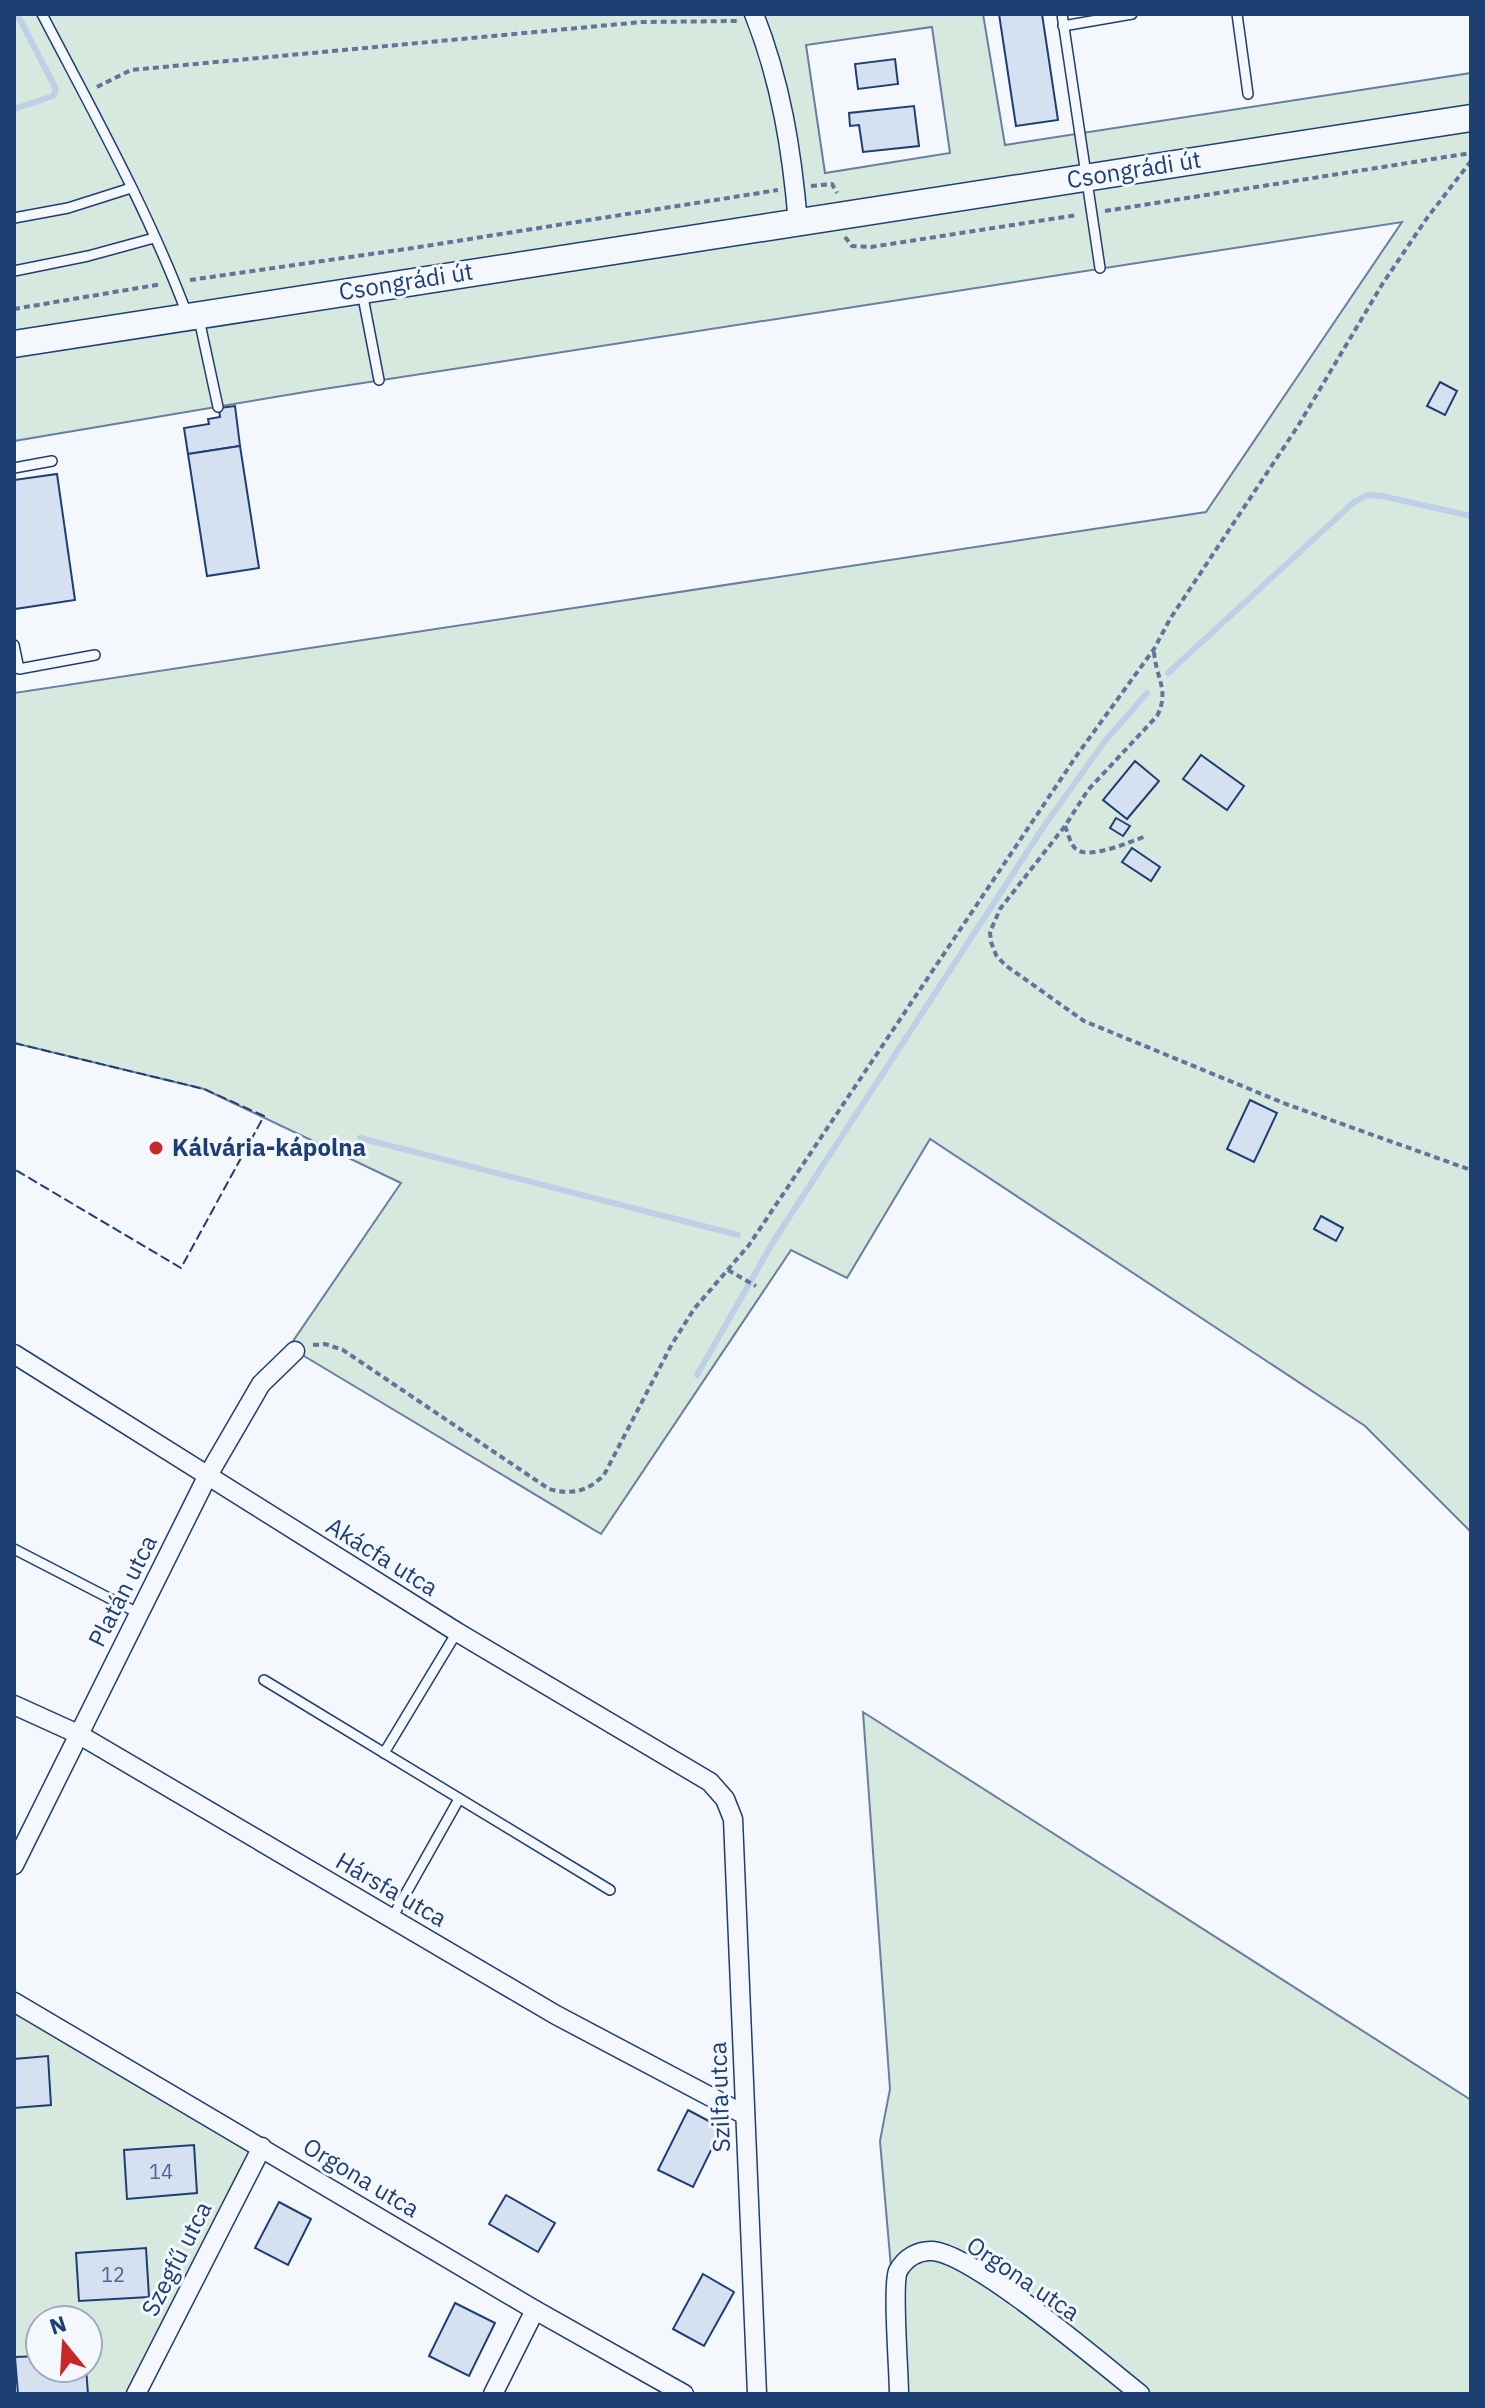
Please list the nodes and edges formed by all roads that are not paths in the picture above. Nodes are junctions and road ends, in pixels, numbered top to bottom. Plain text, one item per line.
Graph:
1 (42, 14) edge
2 (1062, 14) edge
3 (1132, 14) edge
4 (1237, 14) edge
5 (755, 17) edge
6 (1063, 26) junction
7 (1248, 94) dead end
8 (1471, 118) edge
9 (1086, 178) junction
10 (131, 188) junction
11 (14, 218) edge
12 (798, 223) junction
13 (154, 238) junction
14 (1100, 268) dead end
15 (14, 271) edge
16 (362, 289) junction
17 (193, 316) junction
18 (14, 344) edge
19 (379, 380) dead end
20 (218, 407) dead end
21 (52, 461) dead end
22 (14, 468) edge
23 (14, 645) edge
24 (95, 655) dead end
25 (295, 1351) road end
26 (14, 1354) edge
27 (207, 1477) junction
28 (14, 1549) edge
29 (138, 1613) junction
30 (457, 1632) junction
31 (264, 1680) dead end
32 (14, 1705) edge
33 (78, 1734) junction
34 (384, 1753) junction
35 (459, 1799) junction
36 (725, 1799) joint
37 (14, 1865) edge
38 (610, 1890) dead end
39 (392, 1918) junction
40 (14, 2002) edge
41 (745, 2115) junction
42 (262, 2147) junction
43 (535, 2310) junction
44 (136, 2394) edge
45 (493, 2394) edge
46 (684, 2394) edge
47 (757, 2394) edge
48 (899, 2394) edge
49 (1140, 2394) edge

1 - 10 lane
2 - 6 lane
3 - 6 lane
4 - 7 lane
5 - 12 street
6 - 9 lane
8 - 9 main road, Csongrádi út
9 - 12 main road, Csongrádi út
9 - 14 lane
10 - 11 lane
10 - 13 lane
12 - 16 main road, Csongrádi út
13 - 15 lane
13 - 17 lane
16 - 17 main road, Csongrádi út
16 - 19 lane
17 - 18 main road, Csongrádi út
17 - 20 lane
21 - 22 lane
23 - 24 lane
25 - 27 street, Platán utca
26 - 27 street, Akácfa utca
27 - 29 street, Platán utca
27 - 30 street, Akácfa utca
28 - 29 lane
29 - 33 street, Platán utca
30 - 34 lane
30 - 36 street, Akácfa utca
31 - 34 lane
32 - 33 street, Hársfa utca
33 - 37 street, Platán utca
33 - 39 street, Hársfa utca
34 - 35 lane
35 - 38 lane
35 - 39 lane
36 - 41 street, Szilfa utca
39 - 41 street, Hársfa utca
40 - 42 street, Orgona utca
41 - 47 street, Szilfa utca
42 - 43 street, Orgona utca
42 - 44 street, Szegfű utca
43 - 45 street
43 - 46 street, Orgona utca
48 - 49 street, Orgona utca

